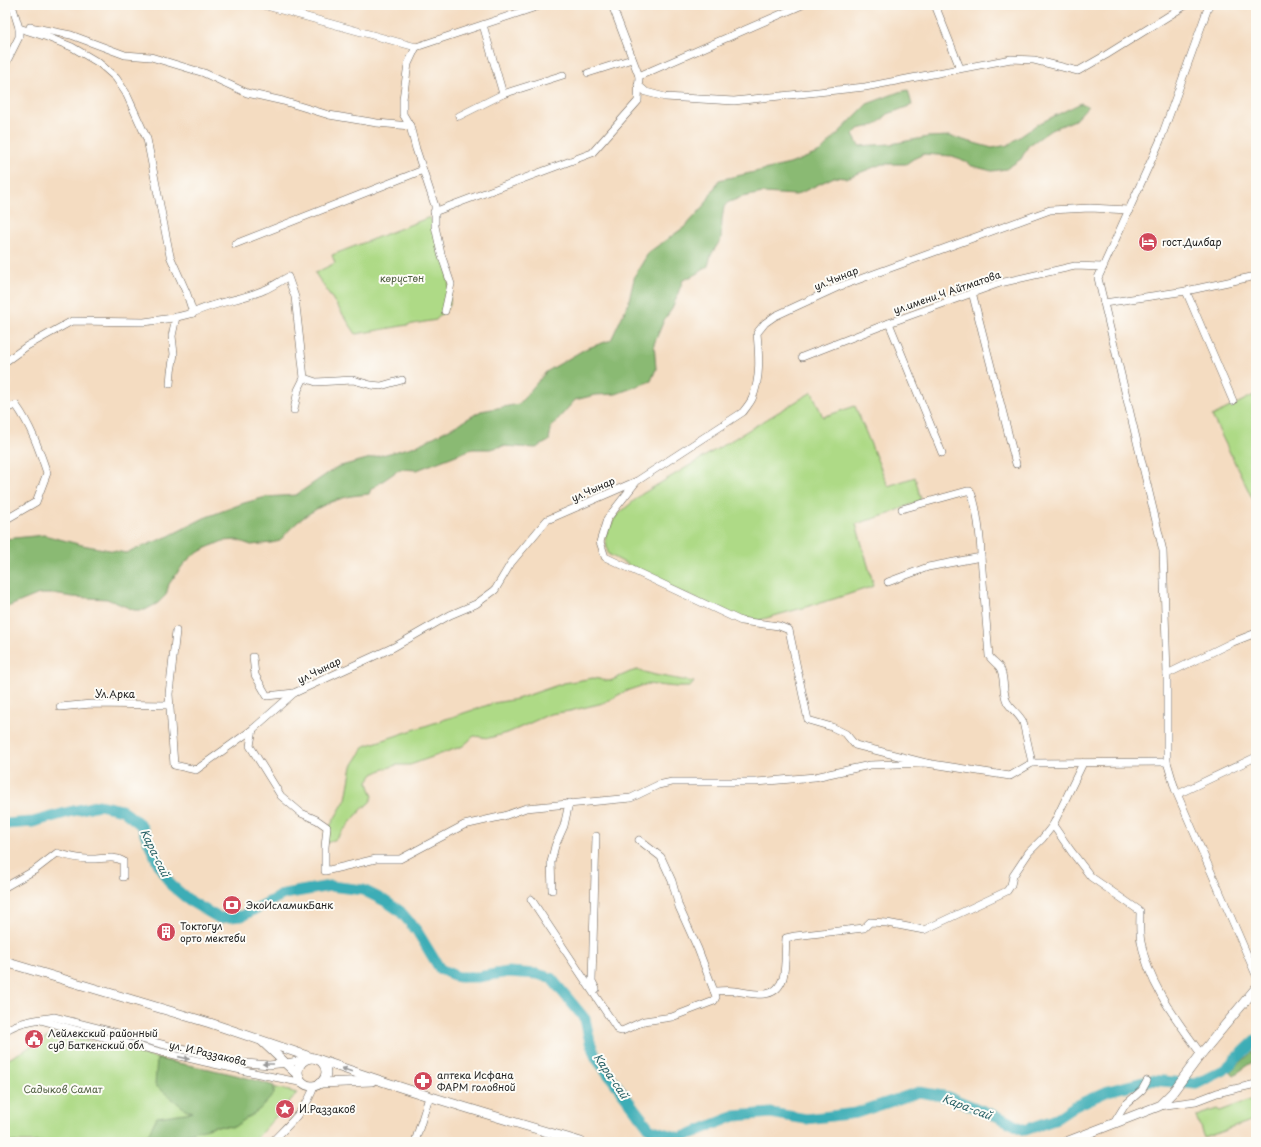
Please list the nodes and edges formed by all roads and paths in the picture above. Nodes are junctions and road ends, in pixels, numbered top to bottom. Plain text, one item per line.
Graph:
1 (12, 5) edge
2 (263, 5) edge
3 (542, 5) edge
4 (612, 5) edge
5 (802, 5) edge
6 (935, 5) edge
7 (1186, 5) edge
8 (1209, 5) edge
9 (483, 25) junction
10 (18, 26) junction
11 (416, 47) junction
12 (632, 59) junction
13 (5, 65) edge
14 (960, 68) junction
15 (588, 73) dead end
16 (563, 75) dead end
17 (639, 76) junction
18 (638, 85) junction
19 (503, 94) junction
20 (458, 116) dead end
21 (410, 126) junction
22 (423, 170) junction
23 (1129, 210) junction
24 (434, 212) junction
25 (235, 244) dead end
26 (1103, 267) junction
27 (1256, 276) edge
28 (1186, 291) junction
29 (972, 292) junction
30 (1104, 302) junction
31 (445, 311) dead end
32 (193, 313) junction
33 (176, 317) junction
34 (889, 323) junction
35 (802, 357) dead end
36 (5, 362) edge
37 (304, 378) junction
38 (402, 380) dead end
39 (170, 384) dead end
40 (1234, 401) dead end
41 (5, 409) edge
42 (294, 410) dead end
43 (942, 453) dead end
44 (1016, 464) dead end
45 (637, 481) junction
46 (902, 509) dead end
47 (5, 520) edge
48 (981, 557) junction
49 (888, 582) dead end
50 (176, 631) dead end
51 (1256, 633) edge
52 (253, 657) dead end
53 (1167, 674) junction
54 (294, 693) junction
55 (169, 705) junction
56 (60, 707) dead end
57 (253, 729) junction
58 (1256, 757) edge
59 (1167, 762) junction
60 (926, 763) junction
61 (1032, 763) junction
62 (1083, 763) junction
63 (1178, 794) junction
64 (569, 803) junction
65 (1053, 825) junction
66 (596, 836) dead end
67 (639, 840) dead end
68 (123, 877) dead end
69 (5, 887) edge
70 (552, 890) dead end
71 (531, 899) dead end
72 (5, 962) edge
73 (1256, 975) edge
74 (1256, 988) edge
75 (714, 991) junction
76 (38, 1020) junction
77 (618, 1030) junction
78 (5, 1031) edge
79 (259, 1039) junction
80 (1201, 1054) junction
81 (312, 1058) junction
82 (287, 1064) junction
83 (298, 1075) junction
84 (377, 1080) junction
85 (1147, 1081) dead end
86 (304, 1084) junction
87 (317, 1084) junction
88 (1256, 1084) edge
89 (429, 1097) junction
90 (1159, 1106) junction
91 (1114, 1123) junction
92 (578, 1141) edge
93 (272, 1142) edge
94 (415, 1142) edge
95 (1066, 1142) edge

1 - 10 street
2 - 11 street
3 - 9 street
4 - 12 street
5 - 17 street
6 - 14 street
7 - 14 street
8 - 23 street
9 - 11 street
9 - 19 street
10 - 13 street
10 - 21 street
10 - 32 street
11 - 21 street
12 - 15 street
12 - 17 street
14 - 18 street
16 - 19 street
17 - 18 street
18 - 24 street
19 - 20 street
21 - 22 street
22 - 24 street
22 - 25 street
23 - 26 street
23 - 45 street, ул.Чынар
24 - 31 street
26 - 29 street, ул.имени.Ч Айтматова
26 - 30 street
27 - 28 street
28 - 30 street
28 - 40 street
29 - 34 street, ул.имени.Ч Айтматова
29 - 44 street
30 - 53 street
32 - 33 street
32 - 37 street
33 - 36 street
33 - 39 street
34 - 35 street, ул.имени.Ч Айтматова
34 - 43 street
37 - 38 street
37 - 42 street
41 - 47 street
45 - 54 street, ул.Чынар
45 - 60 street
46 - 48 street
48 - 49 street
48 - 61 street
50 - 55 street, ул.Чынар
51 - 53 street
52 - 54 street
53 - 59 street
54 - 57 street, ул.Чынар
55 - 56 street, Ул.Арка
55 - 57 street, ул.Чынар
57 - 64 street
58 - 63 street
59 - 62 street
59 - 63 street
60 - 61 street
60 - 64 street
61 - 62 street
62 - 65 street
63 - 73 street
64 - 70 street
65 - 75 street
65 - 80 street
66 - 77 street
67 - 75 street
68 - 69 street
71 - 77 street
72 - 79 main road
74 - 80 main road
75 - 77 street
76 - 78 street, ул. И.Раззакова
82 -> 76 street, ул. И.Раззакова
76 -> 86 street, ул. И.Раззакова
79 - 81 main road
79 - 82 main road
80 - 90 main road
81 - 82 street, ул. И.Раззакова
81 - 83 main road
84 -> 81 main road
81 - 87 main road
82 - 83 main road
83 - 86 main road
84 - 87 main road
84 - 89 main road
85 - 91 street
86 - 87 main road
87 - 93 street
88 - 90 street
89 - 92 main road
89 - 94 street
90 - 91 main road
91 - 95 main road

